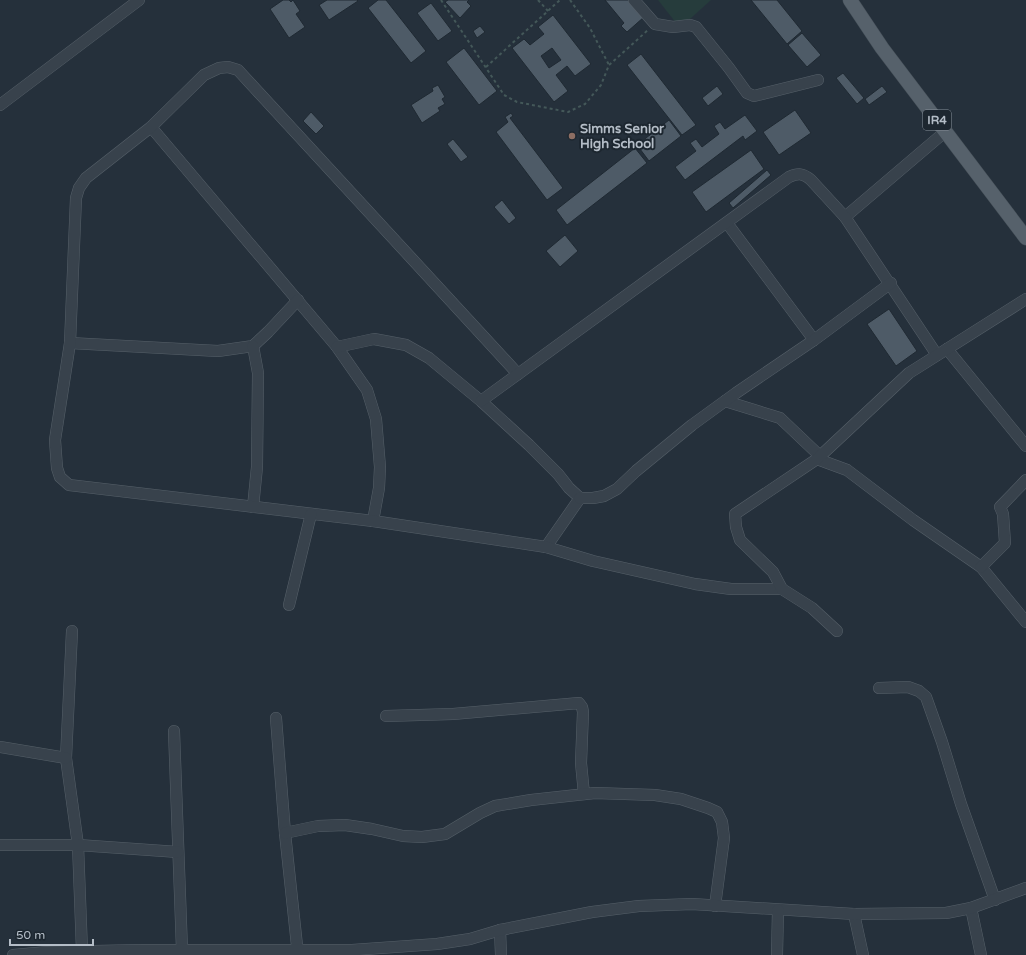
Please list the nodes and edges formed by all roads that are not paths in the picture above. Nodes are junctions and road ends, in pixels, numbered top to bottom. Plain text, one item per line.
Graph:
1 (139, 0) edge
2 (634, 0) edge
3 (850, 0) edge
4 (818, 80) dead end
5 (0, 104) edge
6 (151, 127) junction
7 (946, 131) junction
8 (845, 217) junction
9 (727, 223) junction
10 (1026, 238) edge
11 (891, 283) junction
12 (1026, 299) edge
13 (298, 300) junction
14 (814, 340) junction
15 (70, 343) junction
16 (253, 346) junction
17 (337, 347) junction
18 (947, 349) junction
19 (937, 355) junction
20 (518, 374) junction
21 (481, 401) junction
22 (725, 401) junction
23 (1026, 446) edge
24 (819, 458) junction
25 (1026, 480) edge
26 (580, 498) junction
27 (254, 507) junction
28 (311, 514) junction
29 (373, 521) junction
30 (546, 547) junction
31 (981, 567) junction
32 (782, 590) junction
33 (289, 605) dead end
34 (1026, 622) edge
35 (72, 631) dead end
36 (837, 631) dead end
37 (880, 688) dead end
38 (386, 716) dead end
39 (276, 718) dead end
40 (174, 731) dead end
41 (0, 747) edge
42 (66, 758) junction
43 (584, 794) junction
44 (285, 833) junction
45 (0, 845) edge
46 (78, 845) junction
47 (178, 852) junction
48 (1026, 889) edge
49 (995, 900) junction
50 (715, 906) junction
51 (971, 908) junction
52 (778, 910) junction
53 (854, 914) junction
54 (500, 930) junction
55 (182, 950) junction
56 (82, 951) junction
57 (140, 952) edge
58 (298, 952) edge
59 (13, 955) edge
60 (501, 955) edge
61 (777, 955) edge
62 (863, 955) edge
63 (981, 955) edge

1 - 5 street
2 - 4 street
3 - 7 main road, IR4
6 - 13 street
6 - 15 street
6 - 20 street
7 - 8 street
7 - 10 main road, IR4
8 - 9 street
8 - 11 street
9 - 14 street
9 - 20 street
11 - 14 street
11 - 19 street
12 - 18 street
13 - 16 street
13 - 17 street
14 - 22 street
15 - 16 street
15 - 27 street
16 - 27 street
17 - 21 street
17 - 29 street
18 - 19 street
18 - 23 street
19 - 24 street
20 - 21 street
21 - 26 street
22 - 24 street
22 - 26 street
24 - 31 street
24 - 32 street
25 - 31 street
26 - 30 street
27 - 28 street
28 - 29 street
28 - 33 street
29 - 30 street
30 - 32 street
31 - 34 street
32 - 36 street
35 - 42 street
37 - 49 street
38 - 43 street
39 - 44 street
40 - 47 street
41 - 42 street
42 - 46 street
43 - 44 street
43 - 50 street
44 - 58 street
45 - 46 street
46 - 47 street
46 - 56 street
47 - 55 street
48 - 49 street
49 - 51 street
50 - 52 street
50 - 54 street
51 - 53 street
51 - 63 street
52 - 53 street
52 - 61 street
53 - 62 street
54 - 58 street
54 - 60 street
55 - 57 street
55 - 58 street
56 - 57 street
56 - 59 street

